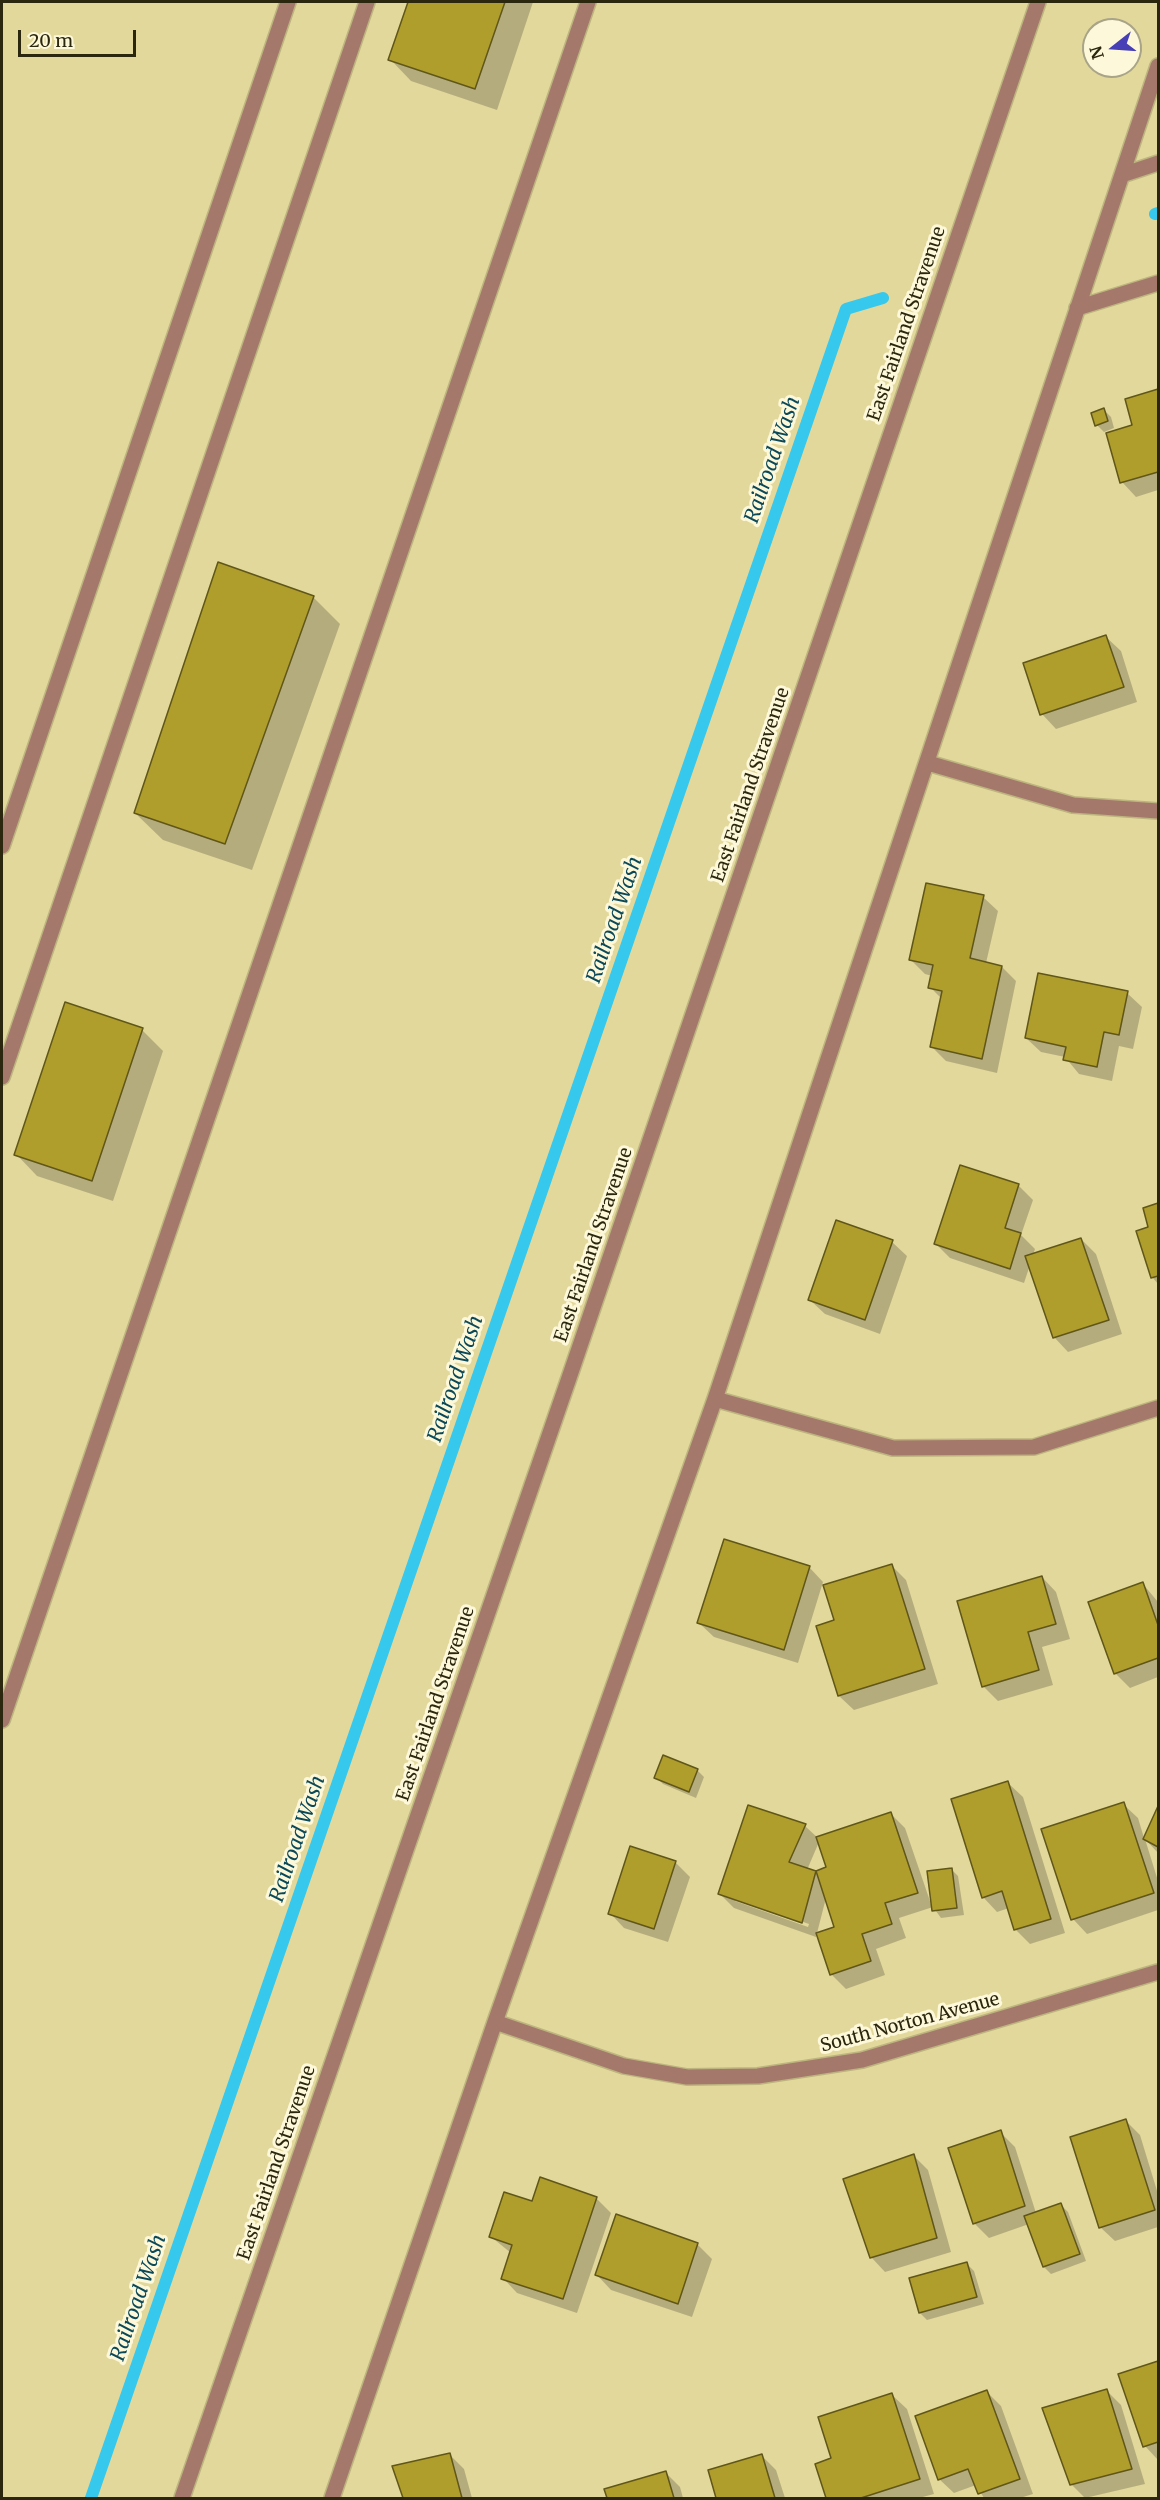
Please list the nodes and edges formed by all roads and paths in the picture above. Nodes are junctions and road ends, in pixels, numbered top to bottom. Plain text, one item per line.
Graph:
1 (288, 2) edge
2 (367, 2) edge
3 (588, 2) edge
4 (1038, 2) edge
5 (1158, 66) edge
6 (1158, 163) edge
7 (1122, 175) junction
8 (1158, 283) edge
9 (1077, 308) junction
10 (928, 763) junction
11 (1158, 811) edge
12 (2, 846) edge
13 (2, 1077) edge
14 (715, 1399) junction
15 (1158, 1408) edge
16 (2, 1720) edge
17 (1158, 1972) edge
18 (495, 2022) junction
19 (182, 2499) edge
20 (332, 2499) edge

1 - 12 street
2 - 13 street
3 - 16 street
4 - 19 street, East Fairland Stravenue
5 - 7 street
6 - 7 street
7 - 9 street
8 - 9 street
9 - 10 street
10 - 11 street
10 - 14 street
14 - 15 street
14 - 18 street
17 - 18 street, South Norton Avenue
18 - 20 street

